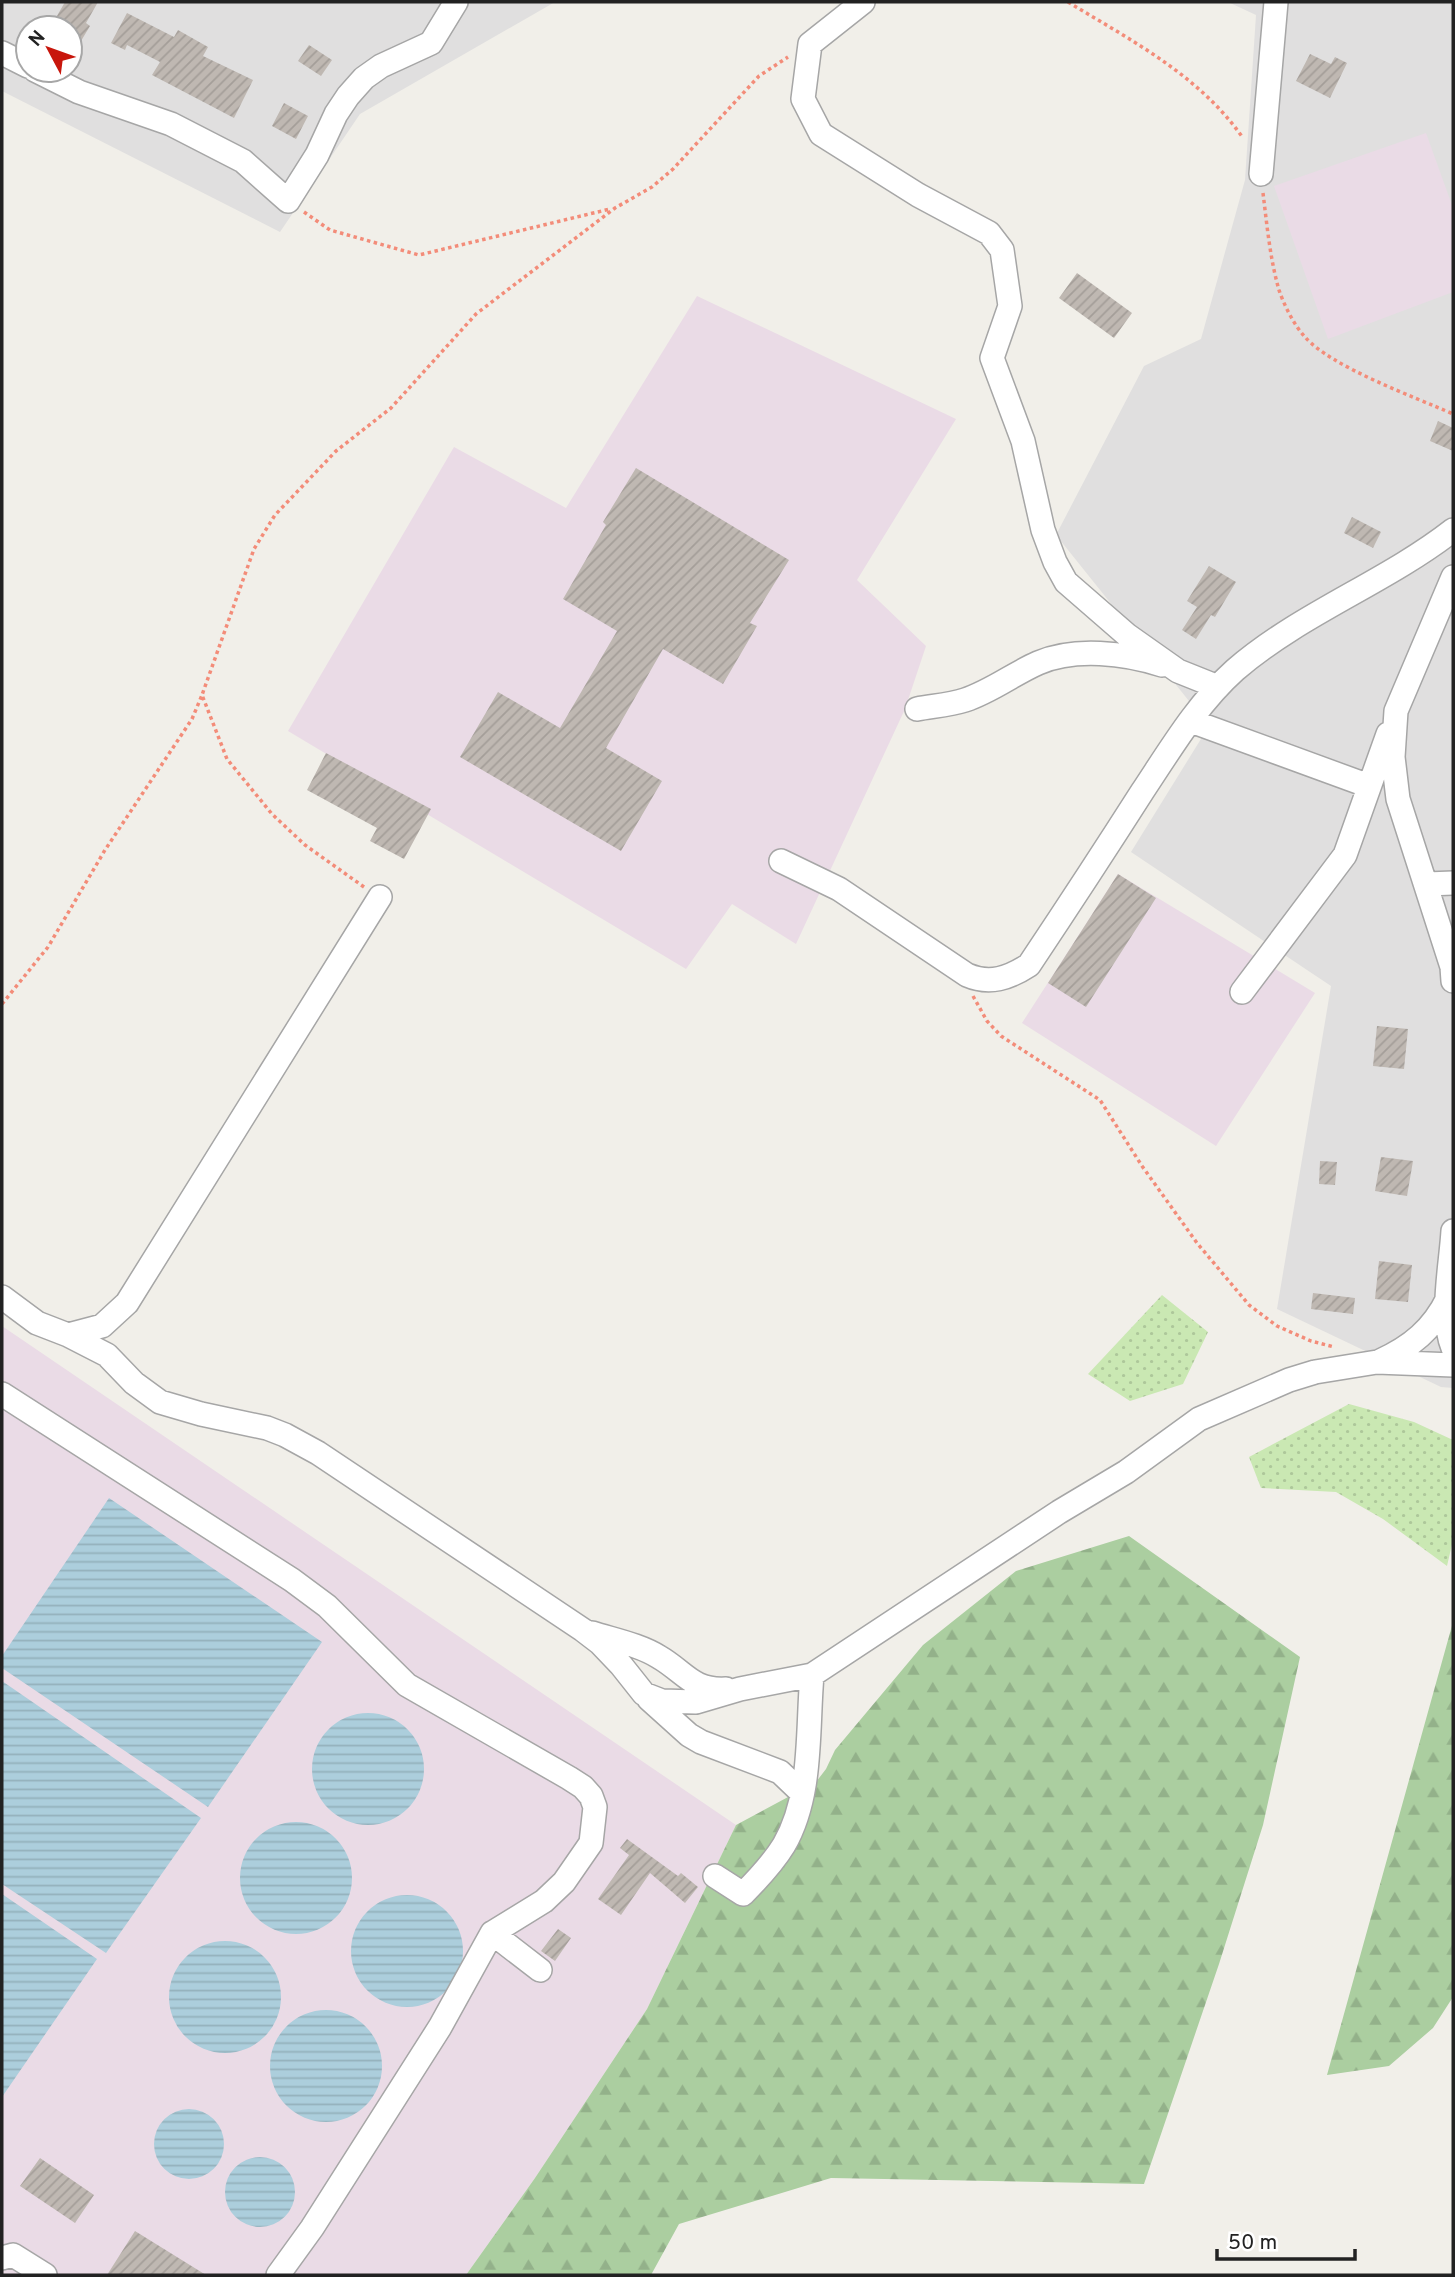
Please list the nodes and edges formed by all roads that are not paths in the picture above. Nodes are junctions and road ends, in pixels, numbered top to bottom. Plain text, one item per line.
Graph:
1 (456, 2) edge
2 (863, 2) edge
3 (1276, 2) edge
4 (63, 84) edge
5 (1261, 174) road end
6 (1453, 530) edge
7 (1453, 577) edge
8 (1178, 671) junction
9 (1218, 687) junction
10 (917, 709) dead end
11 (1396, 711) junction
12 (1191, 721) junction
13 (1370, 786) junction
14 (781, 861) dead end
15 (1453, 883) edge
16 (1427, 884) junction
17 (380, 898) road end
18 (1453, 981) edge
19 (1242, 992) dead end
20 (1453, 1231) edge
21 (1449, 1296) junction
22 (2, 1297) edge
23 (68, 1335) junction
24 (1453, 1348) edge
25 (1377, 1362) junction
26 (1453, 1365) edge
27 (2, 1394) edge
28 (583, 1630) junction
29 (811, 1675) junction
30 (740, 1689) junction
31 (643, 1694) junction
32 (802, 1793) junction
33 (715, 1876) dead end
34 (492, 1933) junction
35 (540, 1970) dead end
36 (2, 2258) edge
37 (45, 2275) edge
38 (278, 2275) edge

1 - 4 street
2 - 8 street
3 - 5 street
6 - 9 street
7 - 11 street
8 - 9 street
8 - 10 street
9 - 12 street
11 - 13 street
11 - 16 street
12 - 13 street
12 - 14 street
13 - 19 street
15 - 16 street
16 - 18 street
17 - 23 street
20 - 21 street
21 - 24 street
21 - 25 street
22 - 23 street
23 - 28 street
25 - 26 street
25 - 29 street
27 - 34 street
28 - 30 street
28 - 31 street
29 - 30 street
29 - 32 street
30 - 31 street
31 - 32 street
32 - 33 street
34 - 35 street
34 - 38 street
36 - 37 street

